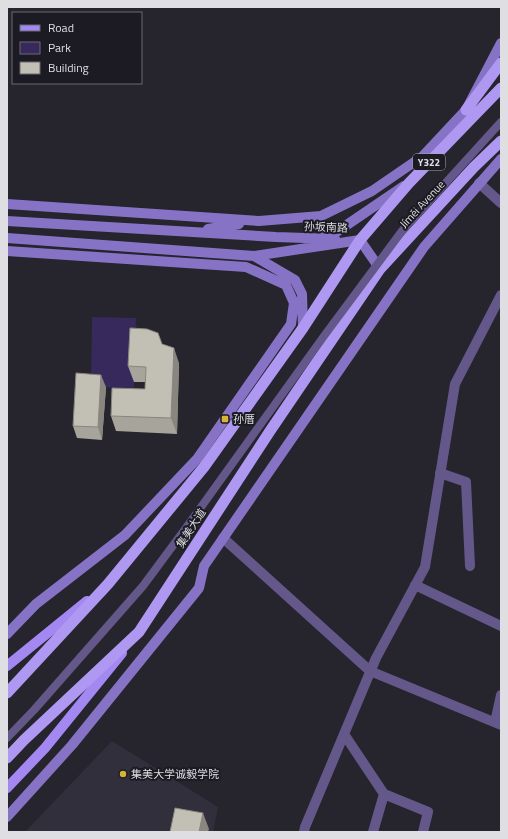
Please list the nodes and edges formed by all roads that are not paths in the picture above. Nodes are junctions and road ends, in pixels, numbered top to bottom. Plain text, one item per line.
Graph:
1 (501, 43) edge
2 (501, 62) edge
3 (501, 88) edge
4 (466, 110) junction
5 (501, 122) edge
6 (501, 141) edge
7 (501, 159) edge
8 (409, 182) junction
9 (480, 183) junction
10 (501, 203) edge
11 (7, 204) edge
12 (7, 221) edge
13 (259, 221) junction
14 (186, 232) junction
15 (7, 238) edge
16 (276, 238) junction
17 (360, 240) junction
18 (7, 251) edge
19 (185, 251) junction
20 (254, 256) junction
21 (246, 267) junction
22 (380, 269) junction
23 (501, 295) edge
24 (497, 314) edge
25 (303, 328) junction
26 (268, 378) junction
27 (240, 398) junction
28 (440, 473) junction
29 (223, 538) junction
30 (470, 566) dead end
31 (108, 584) junction
32 (415, 585) junction
33 (501, 626) edge
34 (139, 632) junction
35 (7, 634) edge
36 (7, 666) edge
37 (370, 671) junction
38 (7, 693) edge
39 (501, 695) edge
40 (498, 723) edge
41 (344, 734) junction
42 (7, 738) edge
43 (7, 758) edge
44 (7, 788) edge
45 (384, 794) junction
46 (7, 817) edge
47 (304, 832) edge
48 (374, 832) edge
49 (423, 832) edge

1 - 4 main road
2 - 4 highway
3 - 8 highway, Y322
4 - 13 main road
5 - 42 lane, bridge
6 - 22 highway, Jíměi Avenue
7 - 9 main road
8 - 16 main road
8 - 17 highway, Y322
9 - 10 street
9 - 29 main road
11 - 13 main road
12 - 14 main road, 孙坂南路
13 - 14 main road
14 - 16 main road, 孙坂南路
15 - 19 main road, 孙坂南路
16 - 17 main road, 孙坂南路
17 - 20 main road, 孙坂南路
17 - 22 main road
17 - 25 highway
18 - 21 main road
19 - 20 main road, 孙坂南路
19 - 21 main road
20 - 25 main road
21 - 27 main road
22 - 34 highway, 集美大道
23 - 24 street
24 - 28 street
25 - 26 highway
26 - 27 main road
26 - 31 highway
27 - 35 main road
28 - 30 street
28 - 32 street
29 - 37 street
29 - 46 main road
31 - 36 main road
31 - 38 highway
32 - 33 street
32 - 37 street
34 - 43 highway
34 - 44 main road, 集美大道
37 - 40 street
37 - 41 street
39 - 40 street
41 - 45 street
41 - 47 street
45 - 48 street
45 - 49 street

